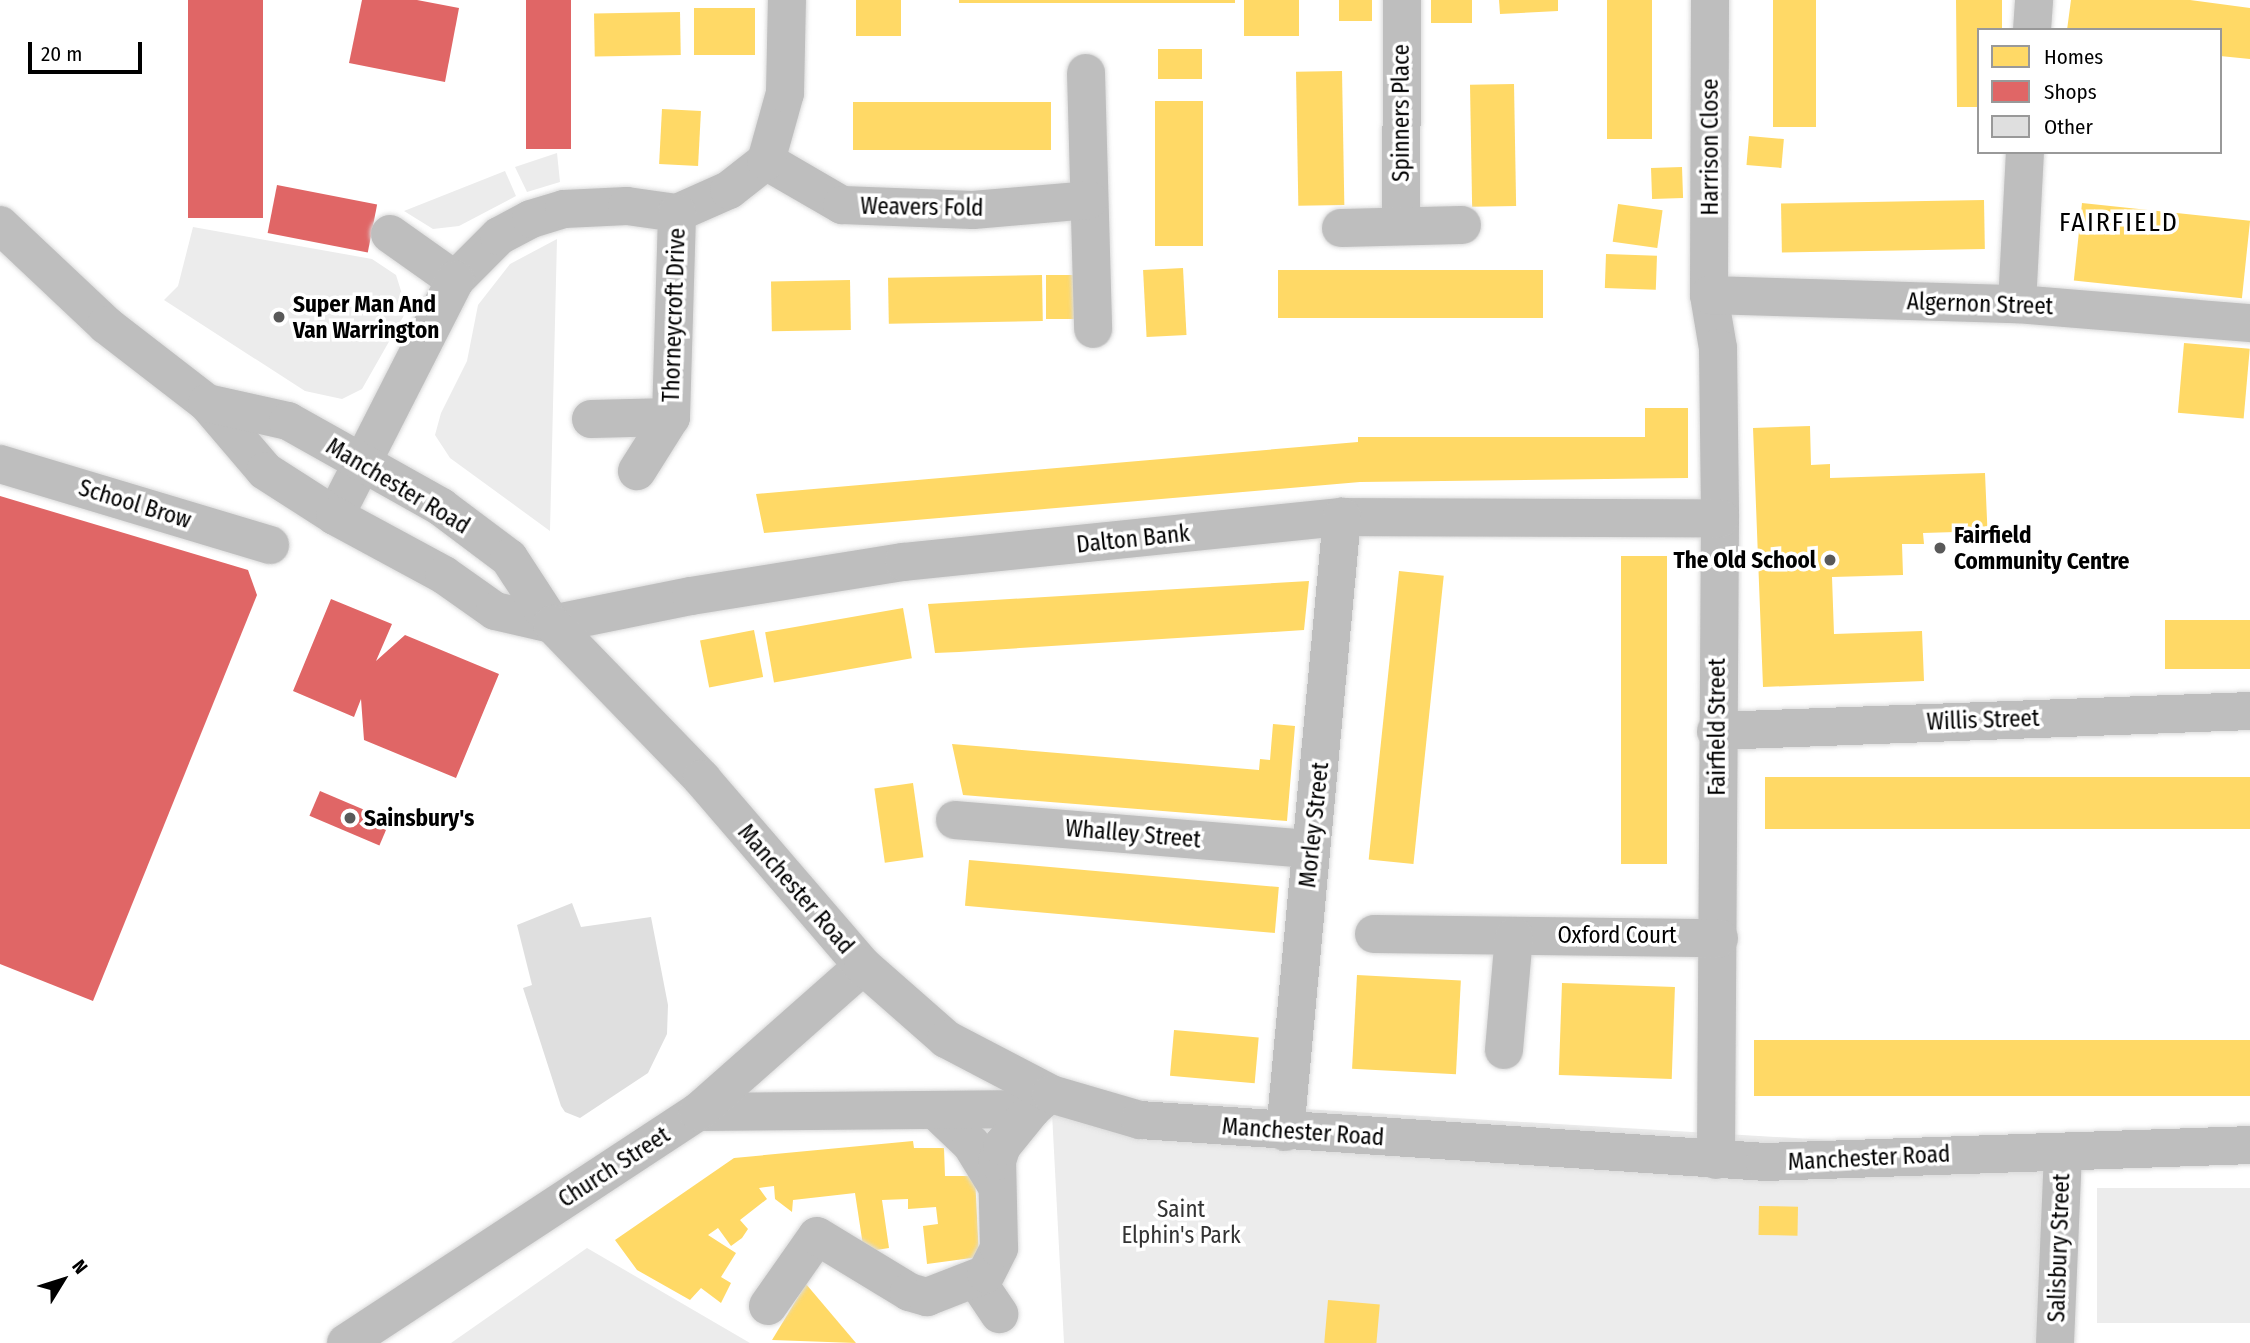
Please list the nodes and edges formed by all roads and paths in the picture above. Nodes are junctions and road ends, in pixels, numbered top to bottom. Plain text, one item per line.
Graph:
1 (787, 0) edge
2 (1402, 0) edge
3 (1710, 0) edge
4 (2034, 0) edge
5 (2032, 28) edge
6 (1086, 72) dead end
7 (2025, 154) edge
8 (766, 161) junction
9 (1089, 200) junction
10 (677, 214) junction
11 (0, 225) edge
12 (1462, 225) dead end
13 (1401, 226) junction
14 (1341, 228) dead end
15 (390, 234) dead end
16 (455, 280) junction
17 (1709, 295) junction
18 (2017, 304) junction
19 (2250, 323) edge
20 (1093, 329) dead end
21 (207, 403) junction
22 (671, 417) junction
23 (591, 419) dead end
24 (363, 462) junction
25 (0, 464) edge
26 (637, 471) dead end
27 (335, 516) junction
28 (1342, 517) junction
29 (1720, 519) junction
30 (270, 545) dead end
31 (552, 624) junction
32 (2250, 711) edge
33 (1716, 731) junction
34 (955, 820) dead end
35 (1311, 849) junction
36 (1374, 934) dead end
37 (1514, 936) junction
38 (1718, 938) junction
39 (863, 966) junction
40 (1504, 1050) dead end
41 (1041, 1101) junction
42 (935, 1110) junction
43 (698, 1112) junction
44 (1285, 1132) junction
45 (2250, 1145) edge
46 (2063, 1154) junction
47 (1716, 1160) junction
48 (995, 1183) junction
49 (977, 1281) junction
50 (768, 1306) dead end
51 (999, 1314) dead end
52 (346, 1343) edge
53 (2055, 1343) edge

1 - 8 street
2 - 13 street, Spinners Place
3 - 17 street, Harrison Close
4 - 5 street
6 - 9 street
7 - 18 street
8 - 9 street, Weavers Fold
8 - 10 street, Thorneycroft Drive
9 - 20 street
10 - 16 street, Thorneycroft Drive
10 - 22 street, Thorneycroft Drive
11 - 21 street, Manchester Road
12 - 13 street
13 - 14 street
15 - 16 street
16 - 24 street, Thorneycroft Drive
17 - 18 street, Algernon Street
17 - 29 street, Fairfield Street
18 - 19 street, Algernon Street
21 - 24 street, Manchester Road
21 - 27 street, Manchester Road
22 - 23 street, Thorneycroft Drive
22 - 26 street, Thorneycroft Drive
24 - 27 street, Thorneycroft Drive
24 - 31 street, Manchester Road
25 - 30 street, School Brow
27 - 31 street, Manchester Road
28 - 29 street, Dalton Bank
28 - 31 street, Dalton Bank
28 - 35 street, Morley Street
29 - 33 street, Fairfield Street
31 - 39 street, Manchester Road
32 - 33 street, Willis Street
33 - 38 street, Fairfield Street
34 - 35 street, Whalley Street
35 - 44 street, Morley Street
36 - 37 street, Oxford Court
37 - 38 street, Oxford Court
37 - 40 street
38 - 47 street, Fairfield Street
39 - 41 street, Manchester Road
39 - 43 street, Church Street
41 - 42 street
41 - 44 street, Manchester Road
41 - 48 street
42 - 43 street
42 - 48 street
43 - 52 street, Church Street
44 - 47 street, Manchester Road
45 - 46 street, Manchester Road
46 - 47 street, Manchester Road
46 - 53 street, Salisbury Street
48 - 49 street
49 - 50 street
49 - 51 street

